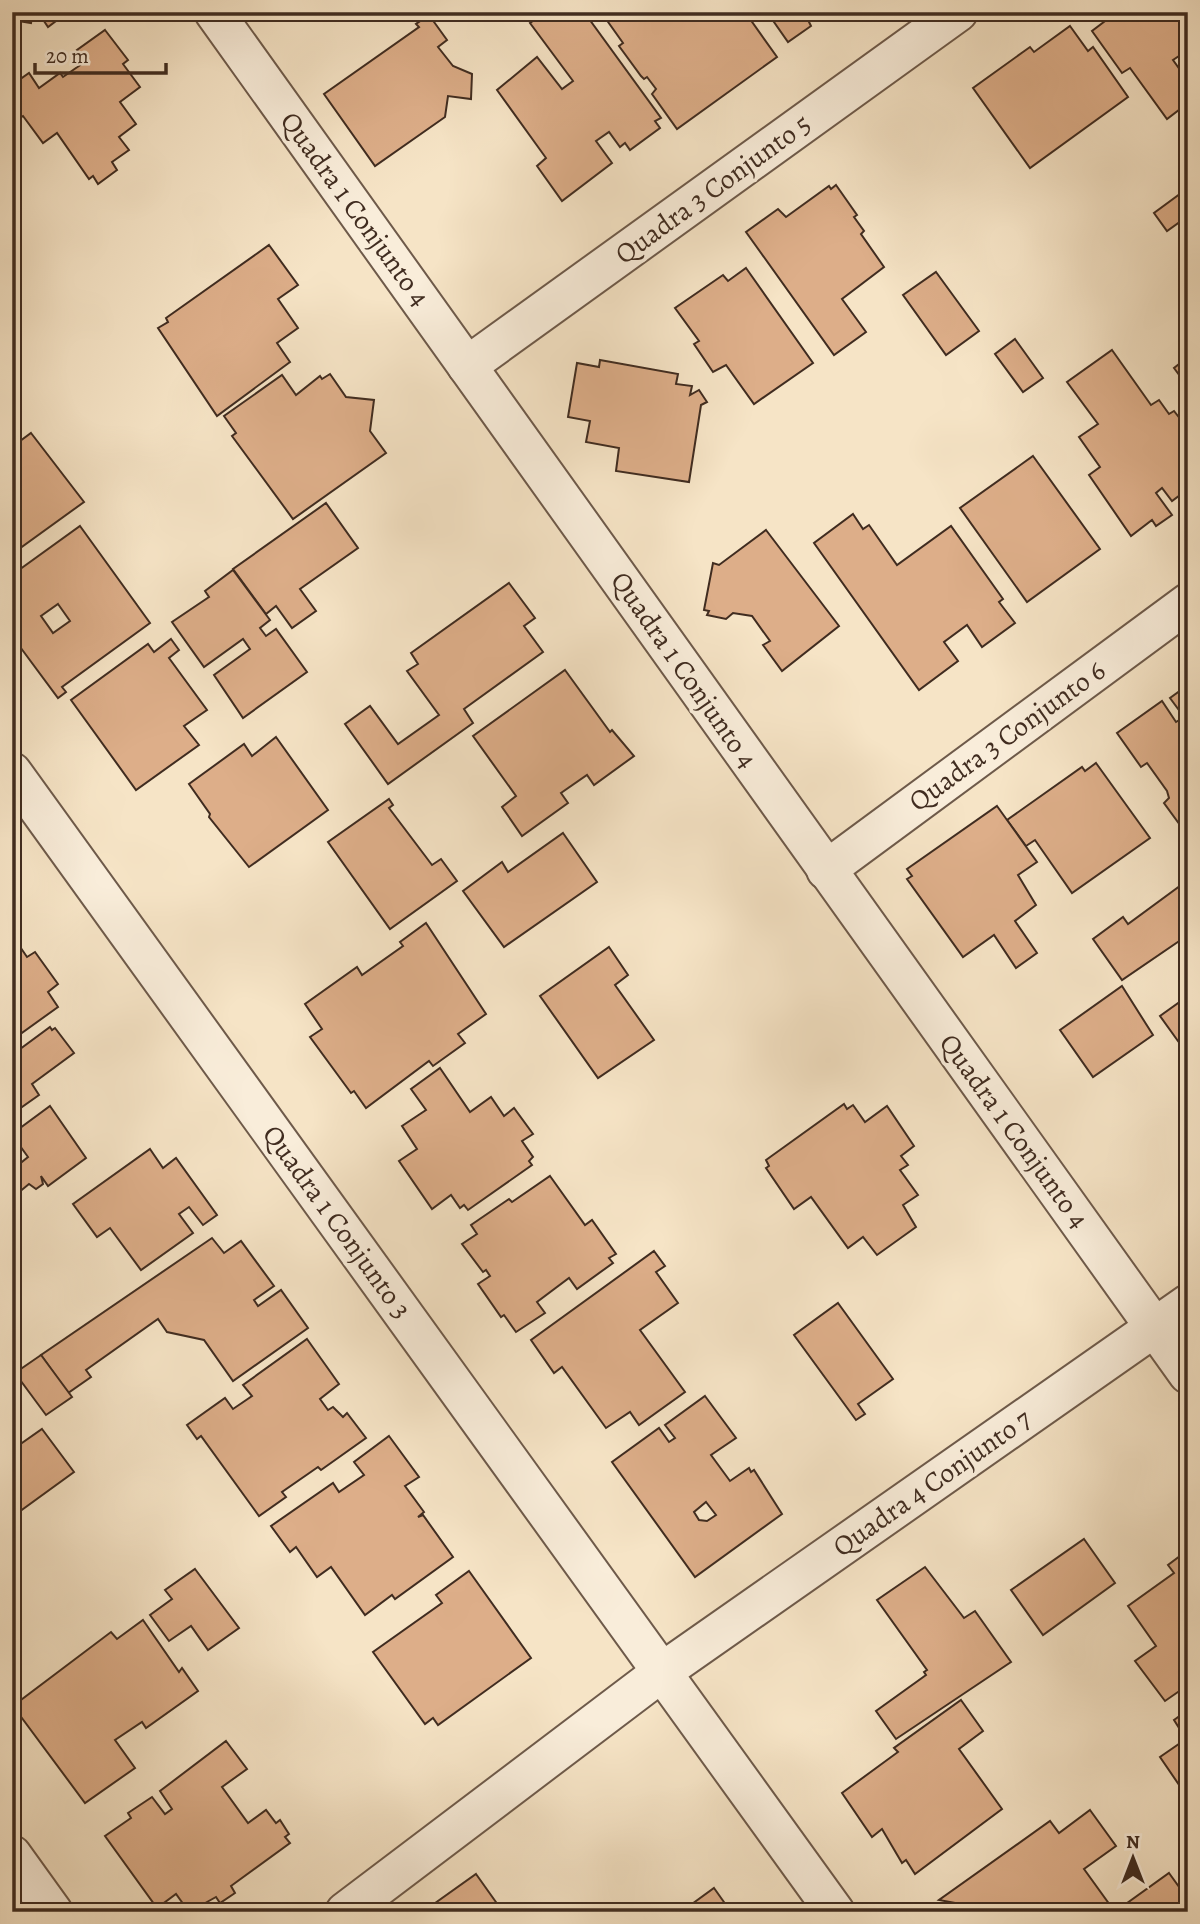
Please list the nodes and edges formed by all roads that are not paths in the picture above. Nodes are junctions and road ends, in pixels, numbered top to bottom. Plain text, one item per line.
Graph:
1 (214, 12) edge
2 (958, 12) edge
3 (467, 366) junction
4 (1188, 603) edge
5 (12, 772) edge
6 (826, 870) junction
7 (1188, 1304) edge
8 (1155, 1327) junction
9 (1188, 1374) edge
10 (662, 1672) junction
11 (12, 1855) edge
12 (53, 1912) edge
13 (345, 1912) edge
14 (835, 1912) edge

1 - 3 street, Quadra 1 Conjunto 4
2 - 3 street, Quadra 3 Conjunto 5
3 - 6 street, Quadra 1 Conjunto 4
4 - 6 street, Quadra 3 Conjunto 6
5 - 10 street, Quadra 1 Conjunto 3
6 - 8 street, Quadra 1 Conjunto 4
7 - 8 street, Quadra 4 Conjunto 7
8 - 9 street
8 - 10 street, Quadra 4 Conjunto 7
10 - 13 street, Quadra 4 Conjunto 7
10 - 14 street, Quadra 1 Conjunto 3
11 - 12 street

